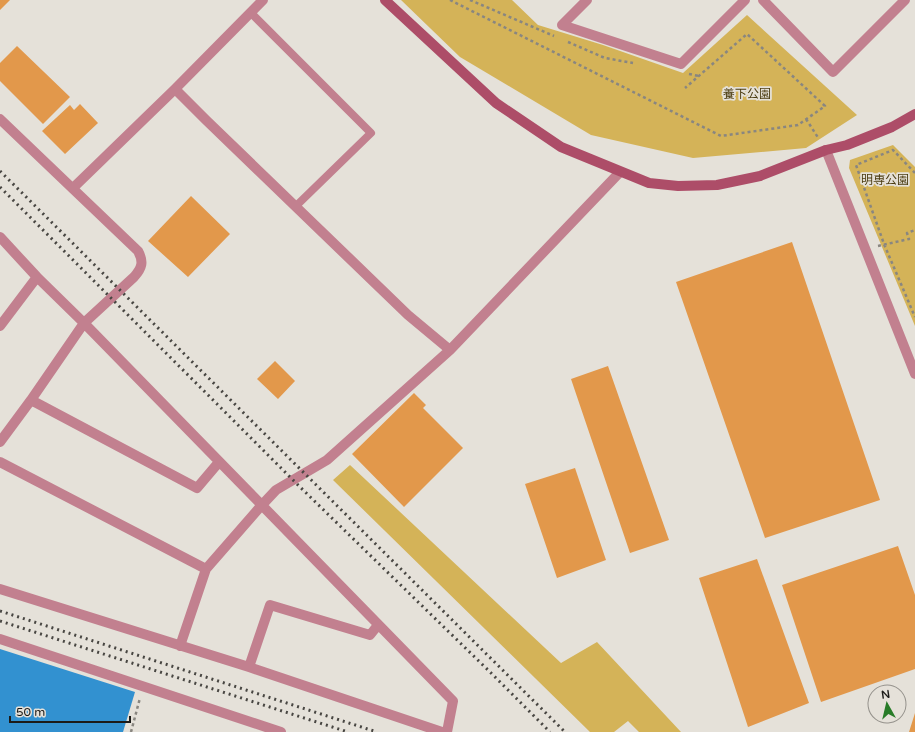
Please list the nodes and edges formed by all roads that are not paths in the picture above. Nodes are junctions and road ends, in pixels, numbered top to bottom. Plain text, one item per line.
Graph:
1 (263, 0) edge
2 (386, 0) edge
3 (587, 0) edge
4 (745, 0) edge
5 (763, 0) edge
6 (905, 0) edge
7 (250, 13) junction
8 (175, 89) junction
9 (915, 114) edge
10 (0, 119) edge
11 (826, 150) junction
12 (620, 172) junction
13 (73, 188) junction
14 (296, 206) junction
15 (1, 240) edge
16 (37, 277) junction
17 (84, 323) junction
18 (0, 326) edge
19 (450, 350) junction
20 (915, 374) edge
21 (31, 400) junction
22 (0, 442) edge
23 (0, 462) edge
24 (220, 462) junction
25 (261, 506) junction
26 (206, 569) junction
27 (0, 589) edge
28 (378, 625) junction
29 (0, 639) edge
30 (180, 646) junction
31 (248, 667) junction
32 (281, 732) edge
33 (442, 732) edge
34 (447, 732) edge

1 - 7 street
2 - 12 street
3 - 4 street
5 - 6 street
7 - 8 street
7 - 14 lane
8 - 13 street
8 - 14 street
9 - 11 street
10 - 13 street
11 - 12 street
11 - 20 street
12 - 19 street
13 - 17 street
14 - 19 street
15 - 16 street
16 - 17 street
16 - 18 street
17 - 21 street
17 - 24 street
19 - 25 street
21 - 22 street
21 - 24 street
23 - 26 street
24 - 25 street
25 - 26 street
25 - 28 street
26 - 30 street
27 - 30 street
28 - 31 street
28 - 34 street
29 - 32 street
30 - 31 street
31 - 33 street

